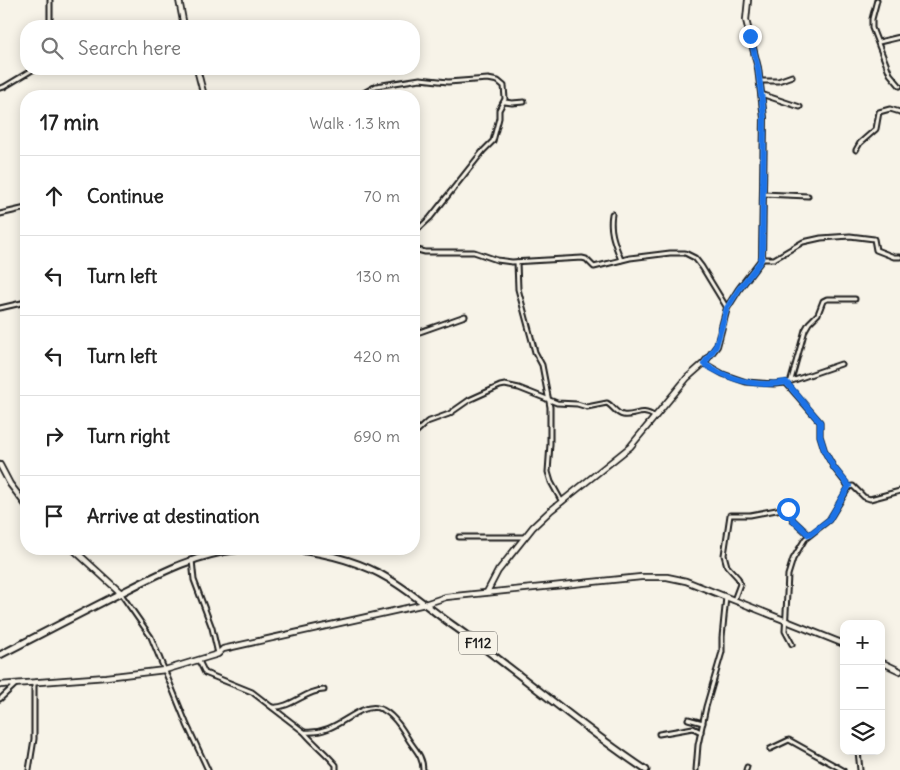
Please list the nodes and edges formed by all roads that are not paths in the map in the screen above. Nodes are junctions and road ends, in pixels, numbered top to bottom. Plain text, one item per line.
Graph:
1 (50, 0) edge
2 (179, 0) edge
3 (748, 0) edge
4 (877, 0) edge
5 (50, 20) edge
6 (183, 20) edge
7 (900, 38) edge
8 (879, 42) junction
9 (24, 75) edge
10 (199, 75) edge
11 (792, 76) dead end
12 (759, 81) junction
13 (900, 86) edge
14 (0, 88) edge
15 (202, 90) edge
16 (369, 90) edge
17 (761, 93) junction
18 (505, 102) junction
19 (524, 102) dead end
20 (800, 107) dead end
21 (900, 112) edge
22 (856, 150) dead end
23 (763, 194) junction
24 (808, 196) dead end
25 (20, 209) edge
26 (0, 214) edge
27 (612, 214) dead end
28 (420, 227) edge
29 (420, 251) edge
30 (900, 257) edge
31 (762, 259) junction
32 (621, 260) junction
33 (517, 262) junction
34 (855, 299) dead end
35 (20, 303) edge
36 (0, 308) edge
37 (727, 308) junction
38 (466, 316) dead end
39 (420, 332) edge
40 (704, 364) junction
41 (841, 364) dead end
42 (791, 381) junction
43 (786, 382) junction
44 (549, 400) junction
45 (655, 417) junction
46 (420, 428) edge
47 (0, 465) edge
48 (849, 486) junction
49 (900, 491) edge
50 (20, 497) edge
51 (562, 502) junction
52 (809, 535) junction
53 (460, 537) dead end
54 (524, 537) junction
55 (80, 555) edge
56 (200, 555) edge
57 (329, 555) edge
58 (192, 559) junction
59 (487, 592) junction
60 (121, 593) junction
61 (726, 597) junction
62 (734, 600) junction
63 (425, 604) junction
64 (787, 621) junction
65 (840, 642) edge
66 (792, 644) dead end
67 (218, 654) junction
68 (0, 655) edge
69 (199, 660) junction
70 (885, 664) edge
71 (165, 670) junction
72 (900, 671) edge
73 (34, 683) junction
74 (16, 684) junction
75 (0, 685) edge
76 (324, 690) dead end
77 (0, 699) edge
78 (271, 707) junction
79 (688, 719) dead end
80 (703, 723) junction
81 (304, 732) junction
82 (701, 732) junction
83 (659, 734) dead end
84 (770, 749) dead end
85 (858, 755) edge
86 (29, 770) edge
87 (208, 770) edge
88 (336, 770) edge
89 (423, 770) edge
90 (646, 770) edge
91 (696, 770) edge
92 (843, 770) edge
93 (860, 770) edge

1 - 5 street
2 - 6 street
3 - 12 street
4 - 8 street
7 - 8 street
8 - 13 street
9 - 14 street
10 - 15 street
11 - 12 street
12 - 17 street
16 - 18 street
17 - 20 street
17 - 23 street
18 - 19 street
18 - 28 street
21 - 22 street
23 - 24 street
23 - 31 street
25 - 26 street
27 - 32 street
29 - 33 street
30 - 31 street
31 - 37 street
32 - 33 street
32 - 37 street
33 - 44 street
34 - 42 street
35 - 36 street
37 - 40 street
38 - 39 street
40 - 43 street
40 - 45 street
41 - 42 street
42 - 43 street
43 - 48 street
44 - 45 street
44 - 46 street
44 - 51 street
45 - 51 street
47 - 50 street
48 - 49 street
48 - 52 street
51 - 54 street
52 - 62 street
52 - 64 street
53 - 54 street
54 - 59 street
55 - 60 street
56 - 58 main road
57 - 63 main road, F112
58 - 60 main road
58 - 67 street
59 - 61 street
59 - 63 street
60 - 68 main road
60 - 71 street
61 - 62 street
61 - 80 street
62 - 64 street
63 - 67 street
63 - 90 main road, F112
64 - 65 street
64 - 66 street
67 - 69 street
69 - 71 street
69 - 78 street
70 - 72 street
71 - 73 street
71 - 87 street
73 - 74 street
73 - 86 street
74 - 75 street
74 - 77 street
76 - 78 street
78 - 81 street
79 - 80 street
80 - 82 street
81 - 88 street
81 - 89 street
82 - 83 street
82 - 91 street
84 - 92 street
85 - 93 street

